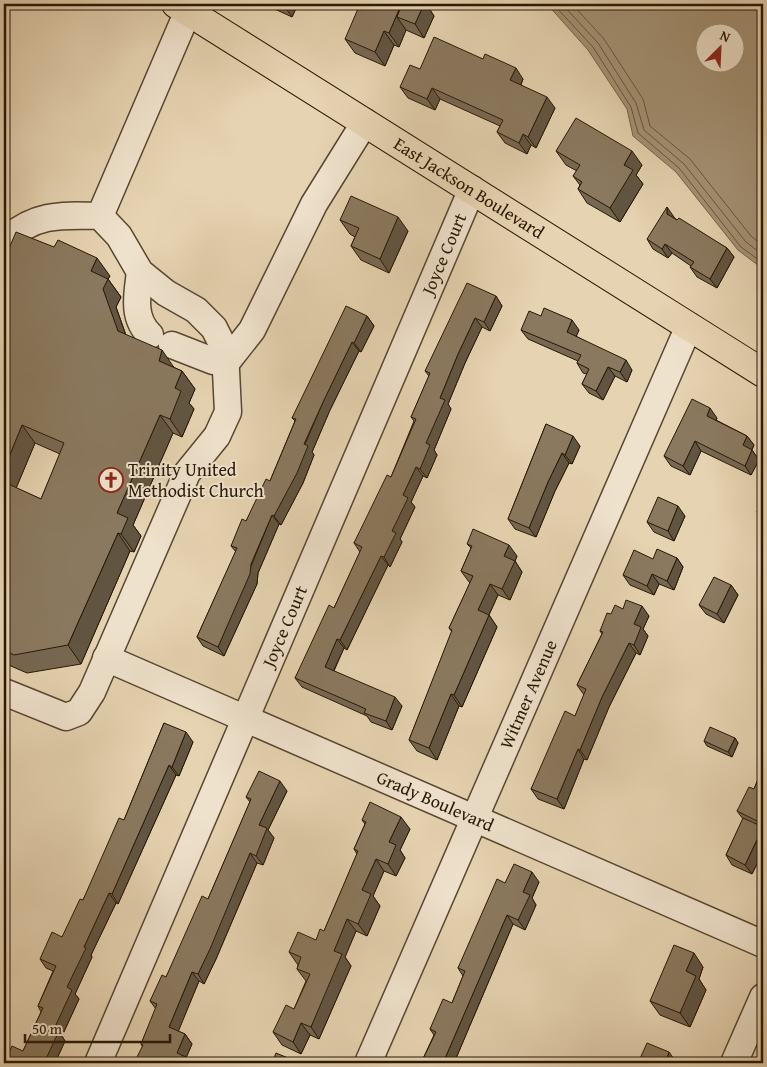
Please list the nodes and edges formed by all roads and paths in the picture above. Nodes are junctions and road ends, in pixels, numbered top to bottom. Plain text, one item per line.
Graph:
1 (182, 7) edge
2 (365, 122) junction
3 (472, 189) junction
4 (100, 216) junction
5 (4, 242) edge
6 (140, 272) junction
7 (689, 326) junction
8 (226, 363) junction
9 (763, 373) edge
10 (106, 658) junction
11 (4, 692) edge
12 (245, 720) junction
13 (474, 819) junction
14 (763, 944) edge
15 (763, 997) edge
16 (98, 1063) edge
17 (368, 1063) edge
18 (734, 1063) edge

1 - 2 main road, East Jackson Boulevard
1 - 4 street
2 - 3 main road, East Jackson Boulevard
2 - 8 street
3 - 7 main road, East Jackson Boulevard
3 - 12 street, Joyce Court
4 - 5 street
4 - 6 street
6 - 8 street
6 - 8 street
7 - 9 main road, East Jackson Boulevard
7 - 13 street, Witmer Avenue
8 - 10 street
10 - 11 street
10 - 12 street, Grady Boulevard
12 - 13 street, Grady Boulevard
12 - 16 street, Joyce Court
13 - 14 street, Grady Boulevard
13 - 17 street, Witmer Avenue
15 - 18 street

